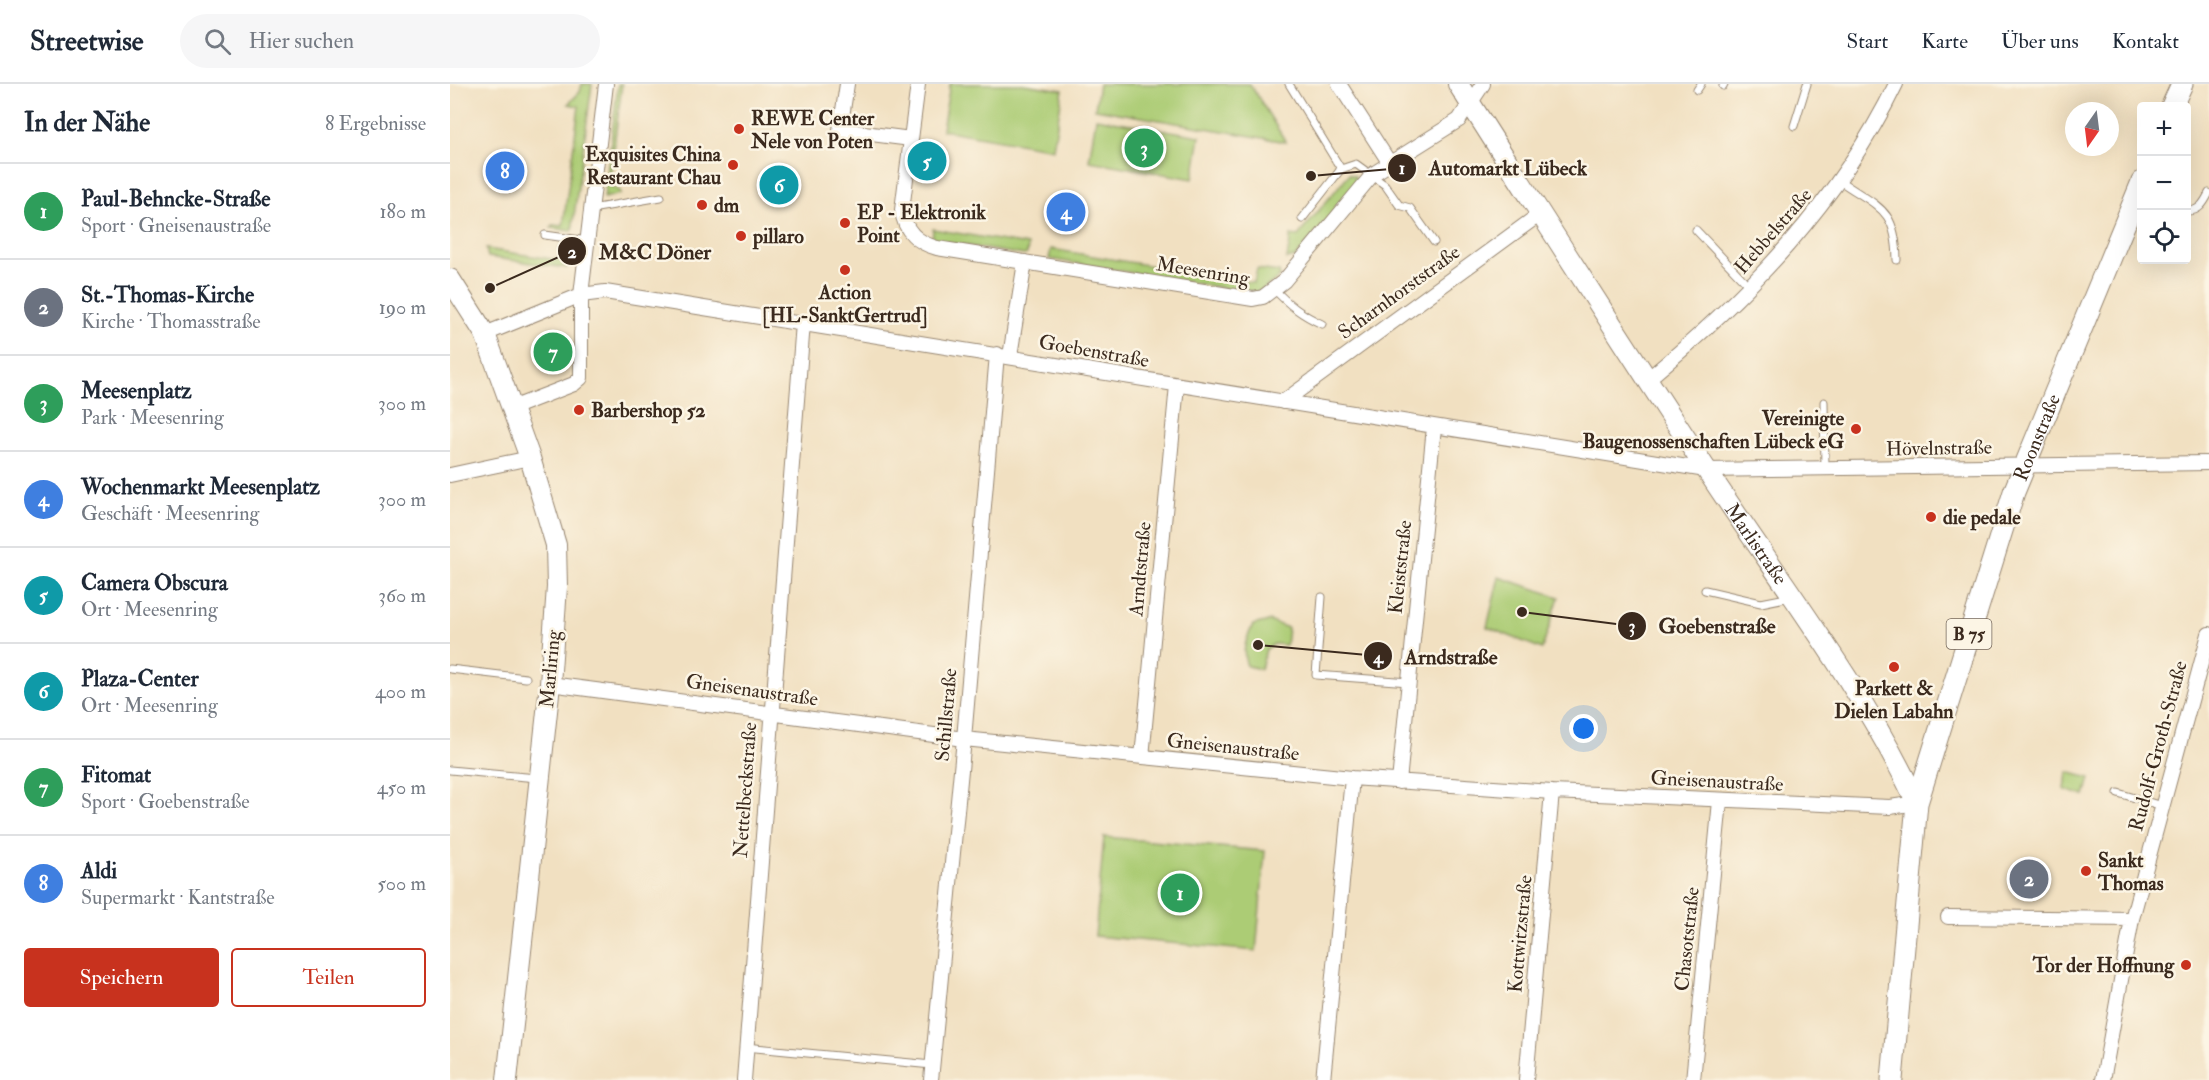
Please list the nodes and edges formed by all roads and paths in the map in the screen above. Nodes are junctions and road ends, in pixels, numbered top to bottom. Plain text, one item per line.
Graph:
1 (606, 84) edge
2 (847, 84) edge
3 (918, 84) edge
4 (1289, 84) edge
5 (1340, 84) edge
6 (1458, 84) edge
7 (1483, 84) edge
8 (1807, 84) edge
9 (1896, 84) edge
10 (2182, 84) edge
11 (2174, 102) edge
12 (1470, 104) junction
13 (1794, 126) dead end
14 (911, 139) junction
15 (1389, 162) junction
16 (1341, 169) junction
17 (1373, 174) junction
18 (1840, 181) junction
19 (2209, 193) edge
20 (2137, 195) edge
21 (661, 196) dead end
22 (591, 209) junction
23 (2191, 211) edge
24 (1540, 214) junction
25 (1302, 219) dead end
26 (1696, 230) dead end
27 (545, 235) dead end
28 (588, 241) junction
29 (1434, 242) dead end
30 (1897, 260) dead end
31 (1025, 262) junction
32 (450, 279) edge
33 (1750, 287) junction
34 (1274, 289) junction
35 (581, 294) junction
36 (803, 323) junction
37 (1322, 324) dead end
38 (485, 334) junction
39 (1004, 355) junction
40 (1648, 379) junction
41 (1177, 385) junction
42 (1283, 402) junction
43 (1824, 402) dead end
44 (512, 408) junction
45 (1434, 427) junction
46 (530, 458) junction
47 (2209, 463) edge
48 (2024, 466) junction
49 (1825, 469) junction
50 (1706, 470) junction
51 (450, 475) edge
52 (1705, 590) dead end
53 (1793, 596) junction
54 (1322, 597) dead end
55 (2209, 634) edge
56 (450, 669) edge
57 (526, 678) dead end
58 (1408, 682) junction
59 (549, 684) junction
60 (771, 712) junction
61 (964, 739) junction
62 (1142, 758) junction
63 (450, 770) edge
64 (540, 778) junction
65 (1352, 778) junction
66 (1399, 782) junction
67 (1552, 792) junction
68 (2118, 794) dead end
69 (1720, 801) junction
70 (1917, 803) junction
71 (2162, 806) junction
72 (1948, 917) dead end
73 (2132, 919) junction
74 (745, 1047) junction
75 (932, 1065) junction
76 (507, 1080) edge
77 (744, 1080) edge
78 (931, 1080) edge
79 (1323, 1080) edge
80 (1526, 1080) edge
81 (1693, 1080) edge
82 (1892, 1080) edge
83 (2103, 1080) edge

1 - 22 street
2 - 14 street
3 - 14 street, Meesenring
4 - 16 lane
5 - 15 street
6 - 12 main road, Marlistraße
7 - 12 street, Meesenring
8 - 13 lane
9 - 18 street, Hebbelstraße
10 - 11 main road
12 - 15 street, Meesenring
12 - 24 main road, Marlistraße
14 - 31 street, Meesenring
15 - 17 street, Meesenring
16 - 17 lane
16 - 25 lane
17 - 29 lane
17 - 34 street, Meesenring
18 - 30 lane
18 - 33 street, Hebbelstraße
19 - 23 lane
20 - 48 main road, Roonstraße / B 75
21 - 22 lane
22 - 28 street
24 - 40 main road, Marlistraße
24 - 42 street, Scharnhorststraße
26 - 33 lane
27 - 28 lane
28 - 35 street
31 - 34 street, Meesenring
31 - 39 street
32 - 38 main road, Marliring
33 - 40 street, Hebbelstraße
34 - 37 lane
35 - 36 street, Goebenstraße
35 - 38 street, Goebenstraße
35 - 44 street
36 - 39 street, Goebenstraße
36 - 60 street, Nettelbeckstraße
38 - 44 main road, Marliring
39 - 41 street, Goebenstraße
39 - 61 street, Schillstraße
40 - 50 main road, Marlistraße
41 - 42 street, Goebenstraße
41 - 62 street, Arndtstraße
42 - 45 street, Goebenstraße
43 - 49 lane
44 - 46 main road, Marliring
45 - 50 street, Goebenstraße
45 - 58 street, Kleiststraße
46 - 51 street
46 - 59 main road, Marliring
47 - 48 street, Hövelnstraße
48 - 49 street, Hövelnstraße
48 - 70 main road, Roonstraße / B 75
49 - 50 street, Hövelnstraße
50 - 53 main road, Marlistraße
52 - 53 lane
53 - 70 main road, Marlistraße
54 - 58 lane
55 - 71 street, Rudolf-Groth-Straße
56 - 57 lane
58 - 66 street, Kleiststraße
59 - 60 street, Gneisenaustraße
59 - 64 main road, Marliring
60 - 61 street, Gneisenaustraße
60 - 74 street, Nettelbeckstraße
61 - 62 street, Gneisenaustraße
61 - 75 street, Schillstraße
62 - 65 street, Gneisenaustraße
63 - 64 lane
64 - 76 main road, Marliring
65 - 66 street, Gneisenaustraße
65 - 79 street
66 - 67 street, Gneisenaustraße
67 - 69 street, Gneisenaustraße
67 - 80 street, Kottwitzstraße
68 - 71 lane
69 - 70 street, Gneisenaustraße
69 - 81 street, Chasotstraße
70 - 82 main road, B 75
71 - 73 street, Rudolf-Groth-Straße
72 - 73 street
73 - 83 street, Rudolf-Groth-Straße
74 - 75 lane
74 - 77 street, Nettelbeckstraße
75 - 78 street, Schillstraße

